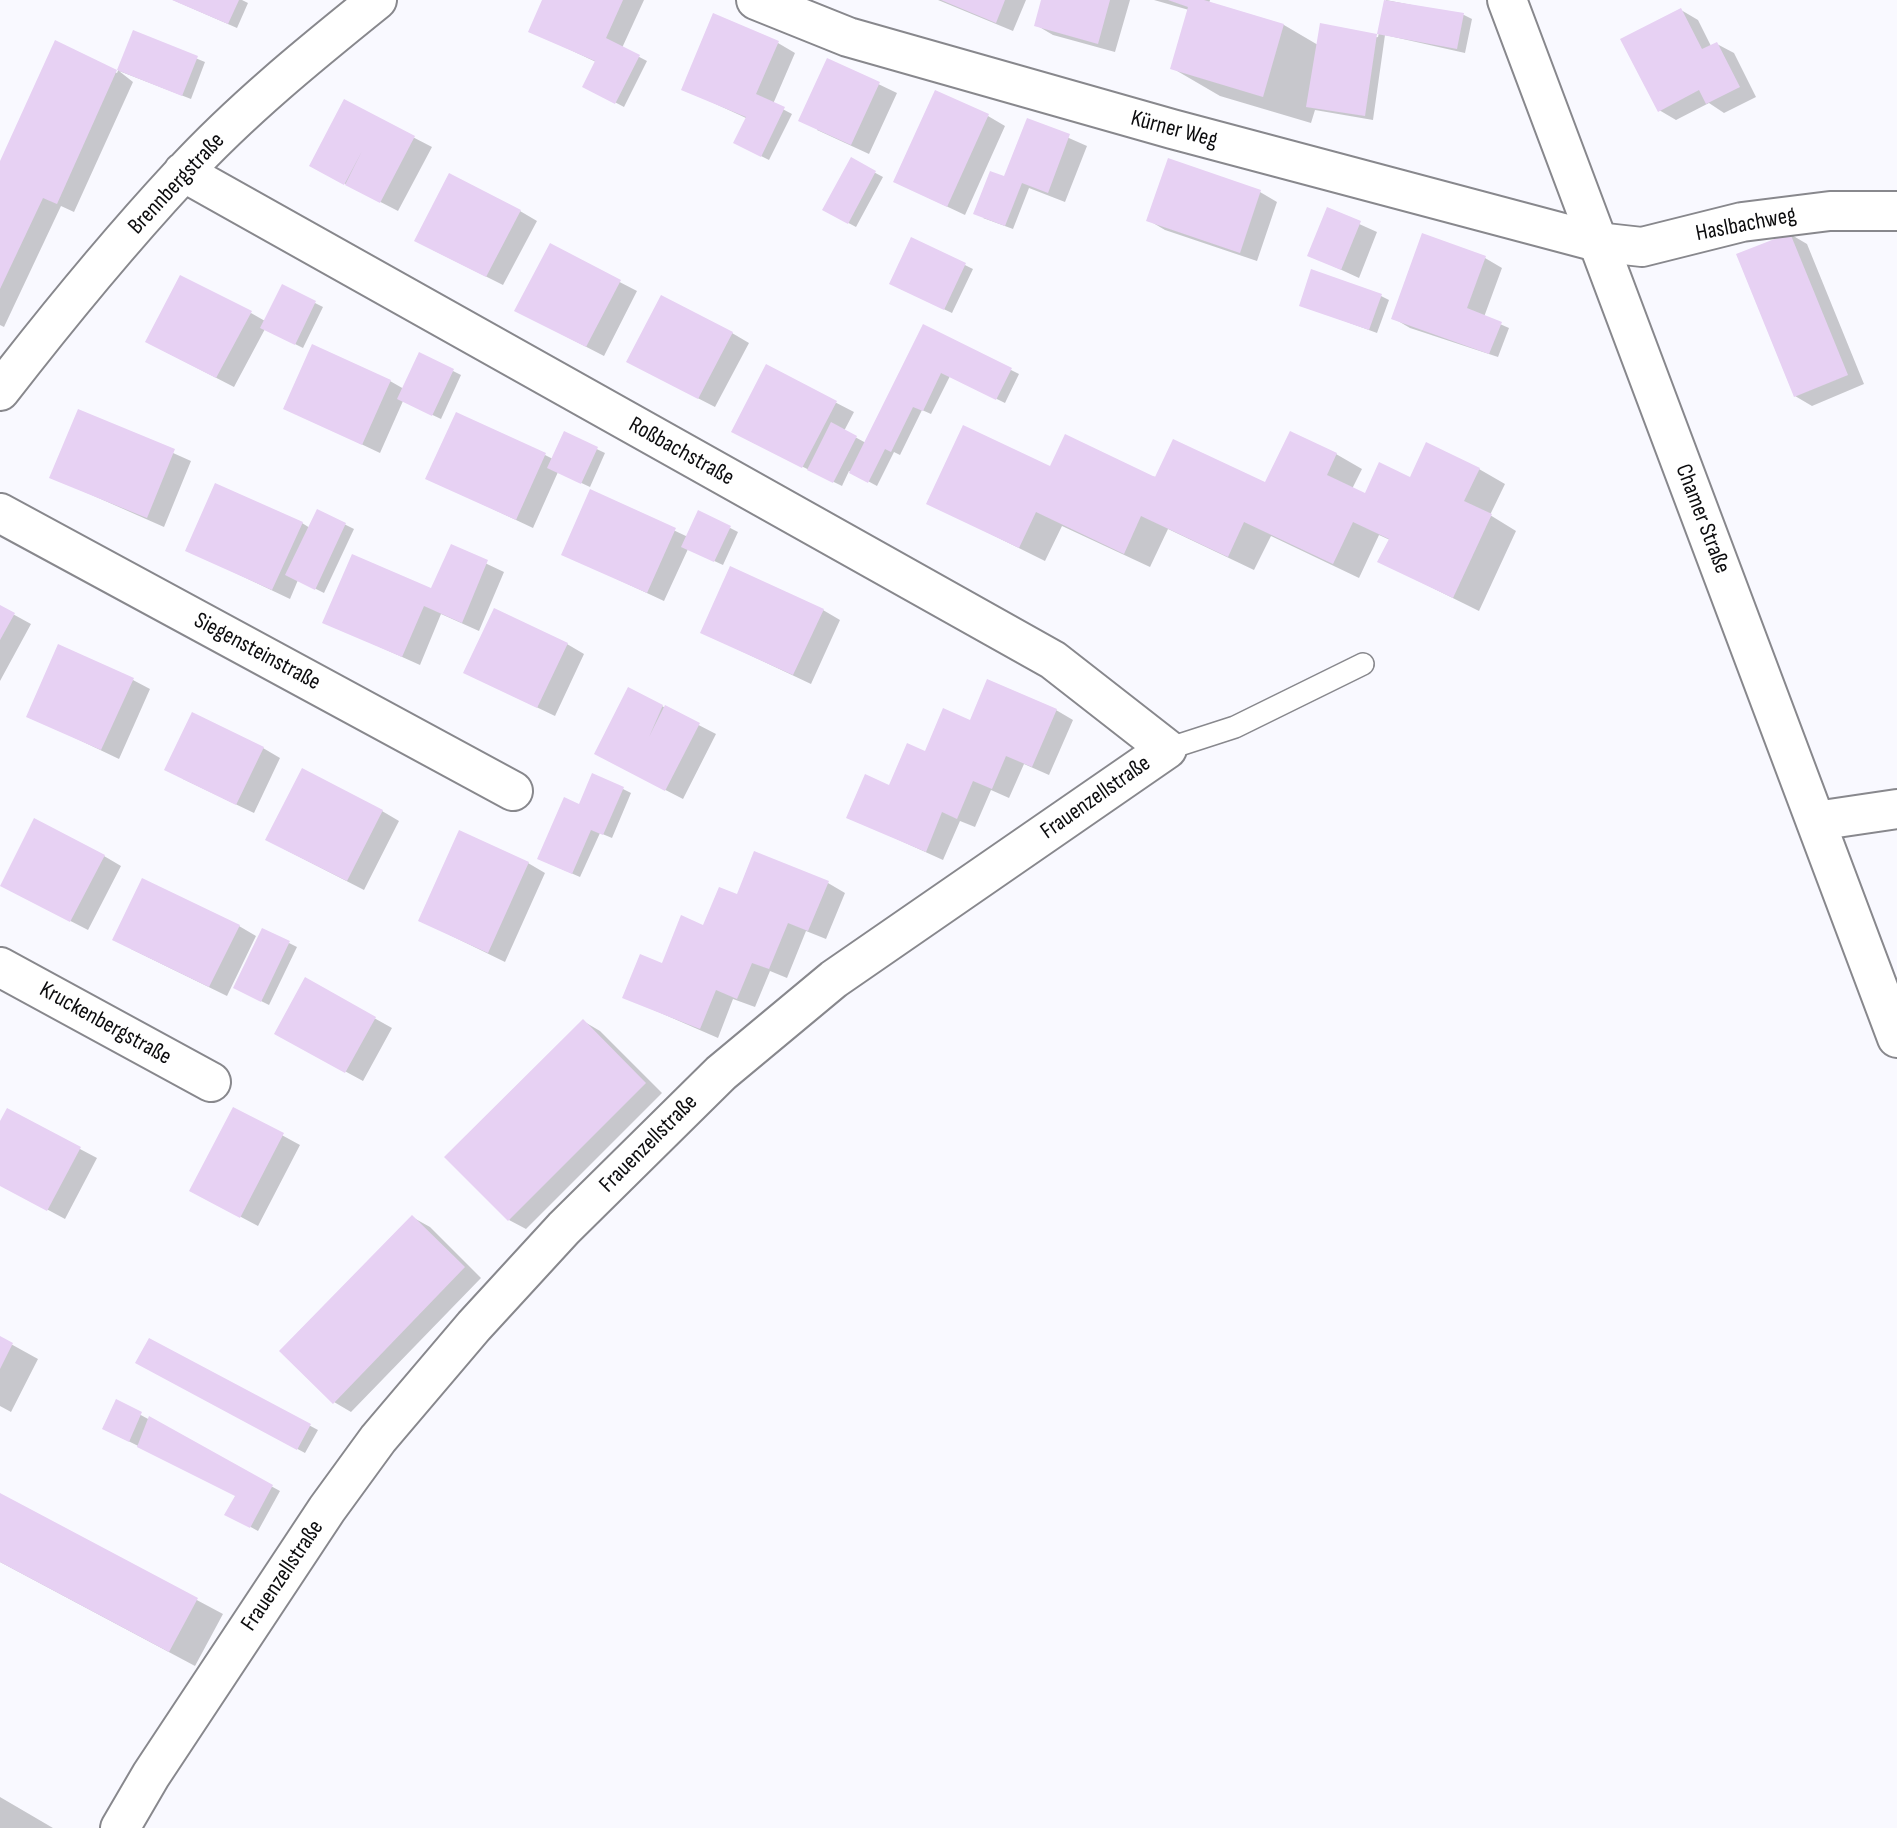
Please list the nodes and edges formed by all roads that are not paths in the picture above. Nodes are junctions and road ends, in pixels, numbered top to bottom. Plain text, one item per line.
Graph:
1 (377, 0) edge
2 (756, 0) edge
3 (1507, 0) edge
4 (183, 173) junction
5 (1897, 211) edge
6 (1597, 242) junction
7 (0, 391) edge
8 (0, 513) edge
9 (1363, 664) dead end
10 (1167, 749) junction
11 (513, 791) dead end
12 (1897, 808) edge
13 (1816, 821) junction
14 (0, 967) edge
15 (1897, 1038) edge
16 (211, 1082) dead end
17 (120, 1828) edge

1 - 4 street, Brennbergstraße
2 - 6 street, Kürner Weg
3 - 6 street, Chamer Straße
4 - 7 street, Brennbergstraße
4 - 10 street, Roßbachstraße
5 - 6 street, Haslbachweg
6 - 13 street, Chamer Straße
8 - 11 street, Siegensteinstraße
9 - 10 lane, Frauenzellstraße
10 - 17 street, Frauenzellstraße
12 - 13 street
13 - 15 street, Chamer Straße
14 - 16 street, Kruckenbergstraße

